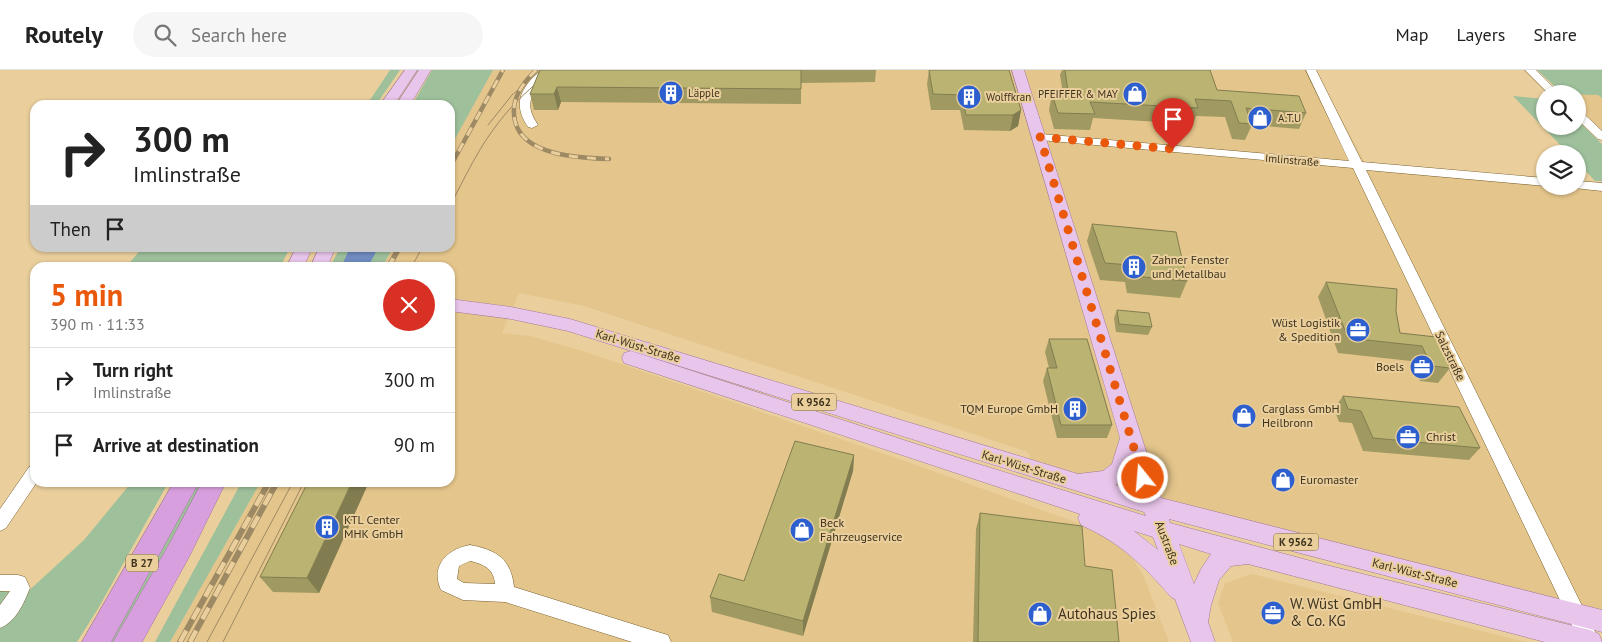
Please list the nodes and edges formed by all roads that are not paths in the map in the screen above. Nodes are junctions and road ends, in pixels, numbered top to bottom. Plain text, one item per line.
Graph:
1 (410, 70) edge
2 (425, 70) edge
3 (547, 70) edge
4 (1018, 70) edge
5 (1311, 70) edge
6 (1530, 70) edge
7 (1546, 85) edge
8 (390, 100) edge
9 (406, 100) edge
10 (1586, 122) edge
11 (532, 125) dead end
12 (1040, 137) junction
13 (1602, 137) edge
14 (1357, 165) junction
15 (1536, 181) edge
16 (1586, 186) edge
17 (1600, 189) edge
18 (455, 306) edge
19 (455, 318) edge
20 (1131, 437) junction
21 (972, 470) junction
22 (30, 479) edge
23 (1072, 482) junction
24 (184, 487) edge
25 (211, 487) edge
26 (1152, 505) junction
27 (0, 523) edge
28 (1161, 530) junction
29 (1252, 555) junction
30 (0, 583) edge
31 (505, 593) dead end
32 (1188, 599) junction
33 (1577, 614) junction
34 (0, 619) edge
35 (1602, 621) edge
36 (1199, 632) edge
37 (96, 642) edge
38 (127, 642) edge
39 (661, 642) edge
40 (1590, 642) edge

1 - 8 main road
2 - 9 main road
3 - 11 street
4 - 12 main road, Austraße
5 - 14 street, Salzstraße
6 - 7 street
10 - 13 street
12 - 14 street, Imlinstraße
12 - 20 main road, Austraße
14 - 15 street, Imlinstraße
14 - 33 street, Salzstraße
16 - 17 street
18 - 23 main road, Karl-Wüst-Straße / K 9562
19 - 21 main road, Karl-Wüst-Straße / K 9562
20 - 23 main road
20 - 26 main road, Austraße
21 - 28 main road, Karl-Wüst-Straße / K 9562
21 - 32 main road
22 - 27 street
23 - 26 main road, Karl-Wüst-Straße / K 9562
24 - 37 highway, B 27
25 - 38 highway, B 27
26 - 28 main road, Austraße
26 - 33 main road, Karl-Wüst-Straße / K 9562
28 - 29 main road, Karl-Wüst-Straße / K 9562
28 - 32 main road, Austraße
29 - 36 main road
29 - 40 main road, Karl-Wüst-Straße / K 9562
30 - 34 street
31 - 39 street
32 - 36 main road, Austraße
33 - 35 main road, Karl-Wüst-Straße / K 9562
33 - 40 street, Salzstraße

